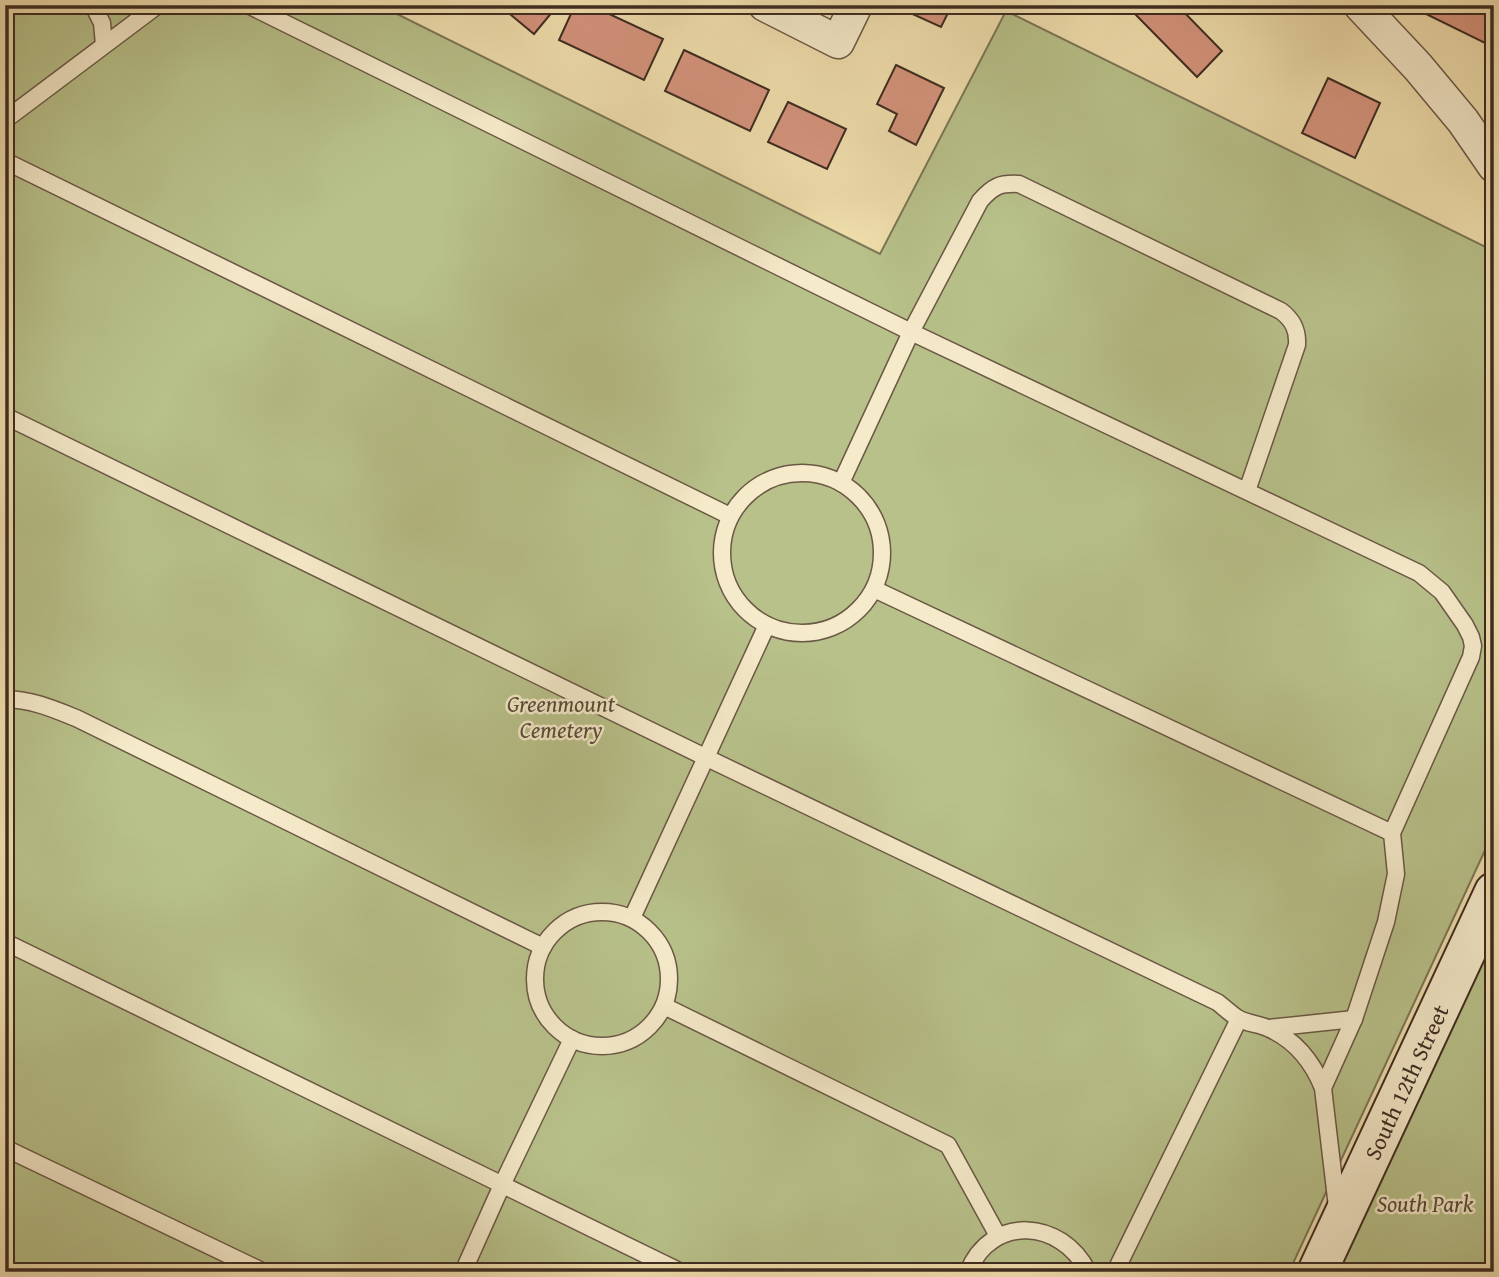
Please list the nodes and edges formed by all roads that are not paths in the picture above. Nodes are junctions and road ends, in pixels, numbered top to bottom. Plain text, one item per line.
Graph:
1 (93, 5) edge
2 (158, 5) edge
3 (248, 5) edge
4 (765, 5) edge
5 (856, 5) edge
6 (1360, 5) edge
7 (104, 45) junction
8 (5, 120) edge
9 (5, 161) edge
10 (1494, 166) edge
11 (911, 332) junction
12 (5, 416) edge
13 (841, 483) junction
14 (1247, 491) junction
15 (730, 516) junction
16 (874, 589) junction
17 (767, 625) junction
18 (5, 699) edge
19 (707, 758) junction
20 (1392, 833) junction
21 (1494, 891) edge
22 (632, 918) junction
23 (5, 942) edge
24 (542, 947) junction
25 (664, 1006) junction
26 (1354, 1018) junction
27 (1239, 1019) junction
28 (1269, 1028) junction
29 (572, 1039) junction
30 (1324, 1088) junction
31 (5, 1148) edge
32 (502, 1185) junction
33 (1339, 1226) junction
34 (998, 1236) junction
35 (264, 1272) edge
36 (463, 1272) edge
37 (681, 1272) edge
38 (968, 1272) edge
39 (1087, 1272) edge
40 (1115, 1272) edge
41 (1317, 1272) edge

1 - 7 lane
2 - 7 lane
3 - 11 lane
4 - 5 street
6 - 10 street
7 - 8 lane
9 - 15 lane
11 - 13 lane
11 - 14 lane
11 - 14 lane
12 - 19 lane
13 - 15 lane
13 - 16 lane
14 - 20 lane
15 - 17 lane
16 - 17 lane
16 - 20 lane
17 - 19 lane
18 - 24 lane
19 - 22 lane
19 - 27 lane
20 - 26 lane
21 - 33 street, South 12th Street
22 - 24 lane
22 - 25 lane
23 - 32 lane
24 - 29 lane
25 - 29 lane
25 - 34 lane
26 - 28 lane
26 - 30 lane
27 - 28 lane
27 - 40 lane
28 - 30 lane
29 - 32 lane
30 - 33 lane
31 - 35 lane
32 - 36 lane
32 - 37 lane
33 - 41 street, South 12th Street
34 - 38 lane
34 - 39 lane

